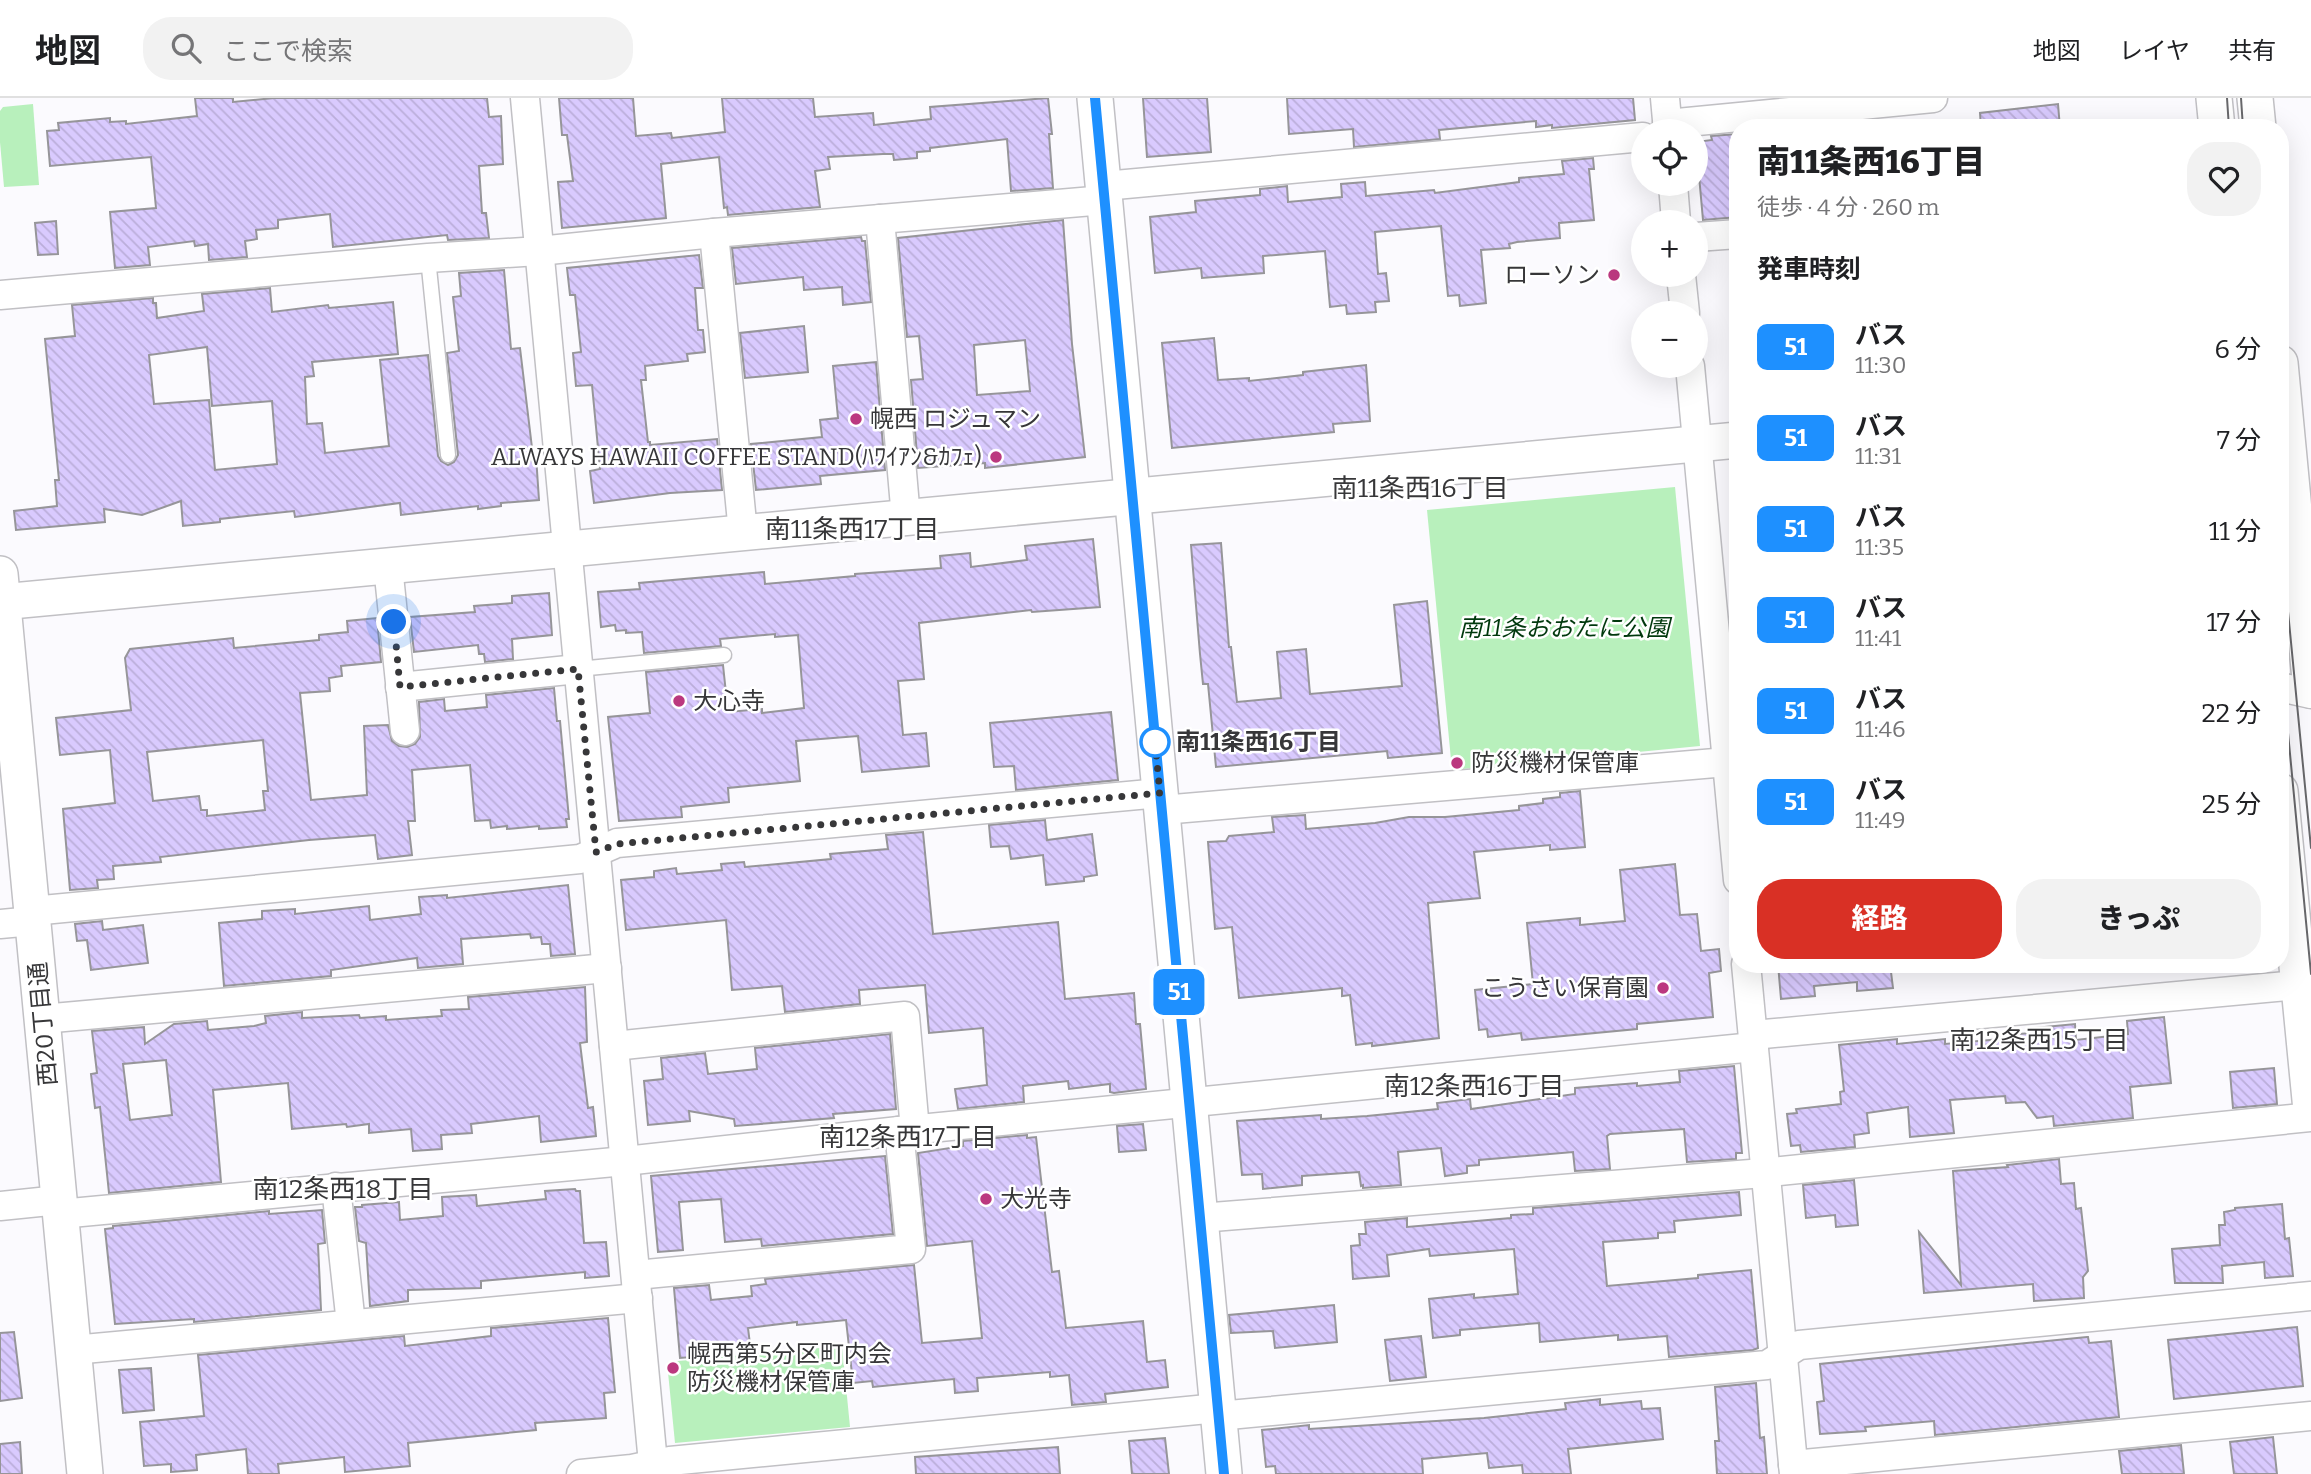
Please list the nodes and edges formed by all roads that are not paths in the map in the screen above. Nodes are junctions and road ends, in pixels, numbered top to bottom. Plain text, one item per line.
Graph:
1 (525, 98) edge
2 (1095, 98) edge
3 (1933, 98) edge
4 (2214, 98) edge
5 (2255, 98) edge
6 (1705, 119) edge
7 (2216, 119) edge
8 (2257, 119) edge
9 (1631, 127) edge
10 (1104, 193) junction
11 (880, 219) junction
12 (714, 233) junction
13 (1729, 235) edge
14 (1708, 236) edge
15 (539, 251) junction
16 (428, 258) junction
17 (0, 295) edge
18 (1691, 378) edge
19 (2289, 382) edge
20 (1729, 441) edge
21 (1697, 443) junction
22 (448, 455) dead end
23 (1133, 497) junction
24 (906, 518) junction
25 (743, 533) junction
26 (567, 550) junction
27 (388, 566) junction
28 (2297, 587) edge
29 (1, 593) edge
30 (724, 655) dead end
31 (578, 669) junction
32 (400, 687) junction
33 (2289, 688) edge
34 (2311, 692) edge
35 (7, 721) edge
36 (405, 731) dead end
37 (1729, 738) edge
38 (1729, 747) edge
39 (1161, 802) junction
40 (596, 852) junction
41 (2289, 871) edge
42 (22, 919) edge
43 (607, 968) junction
44 (1747, 973) edge
45 (2303, 993) edge
46 (42, 1019) junction
47 (1753, 1041) junction
48 (614, 1046) junction
49 (1189, 1103) junction
50 (2311, 1110) edge
51 (2311, 1117) edge
52 (907, 1130) junction
53 (625, 1161) junction
54 (1766, 1172) junction
55 (336, 1187) junction
56 (0, 1206) edge
57 (60, 1207) junction
58 (1200, 1218) junction
59 (637, 1287) junction
60 (2311, 1296) edge
61 (351, 1324) junction
62 (73, 1350) junction
63 (1783, 1355) junction
64 (1218, 1412) junction
65 (2311, 1416) edge
66 (1793, 1469) edge
67 (654, 1470) edge
68 (85, 1474) edge
69 (581, 1474) edge
70 (1224, 1474) edge

1 - 15 street
2 - 10 street
3 - 6 street
4 - 7 street
5 - 8 street
9 - 10 street
10 - 11 street
10 - 23 street
11 - 12 street
11 - 24 street
12 - 15 street
12 - 25 street
13 - 14 street
15 - 16 street
15 - 26 street
16 - 17 street
16 - 22 lane
18 - 21 street
19 - 28 street
20 - 21 street
21 - 23 street
21 - 37 street
23 - 24 street
23 - 39 street
24 - 25 street
25 - 26 street
26 - 27 street
26 - 31 street
27 - 29 street
27 - 32 street
28 - 34 street
29 - 35 street, 西20丁目通
30 - 31 lane
31 - 32 street
31 - 40 street
32 - 36 street
33 - 34 street
35 - 42 street, 西20丁目通
38 - 39 street
39 - 40 street
39 - 49 street
40 - 42 street
40 - 43 street
41 - 45 street
42 - 46 street, 西20丁目通
43 - 46 street
43 - 48 street
44 - 47 street
45 - 47 street
45 - 50 street
46 - 57 street, 西20丁目通
47 - 49 street
47 - 54 street
48 - 52 street
48 - 53 street
49 - 52 street
49 - 58 street
51 - 54 street
52 - 53 street
52 - 59 street
53 - 55 street
53 - 59 street
54 - 58 street
54 - 63 street
55 - 57 street
55 - 61 street
56 - 57 street
57 - 62 street, 西20丁目通
58 - 64 street
59 - 61 street
59 - 67 street
60 - 63 street
61 - 62 street
62 - 68 street, 西20丁目通
63 - 64 street
63 - 66 street
64 - 67 street
64 - 70 street
65 - 66 street
67 - 69 street

